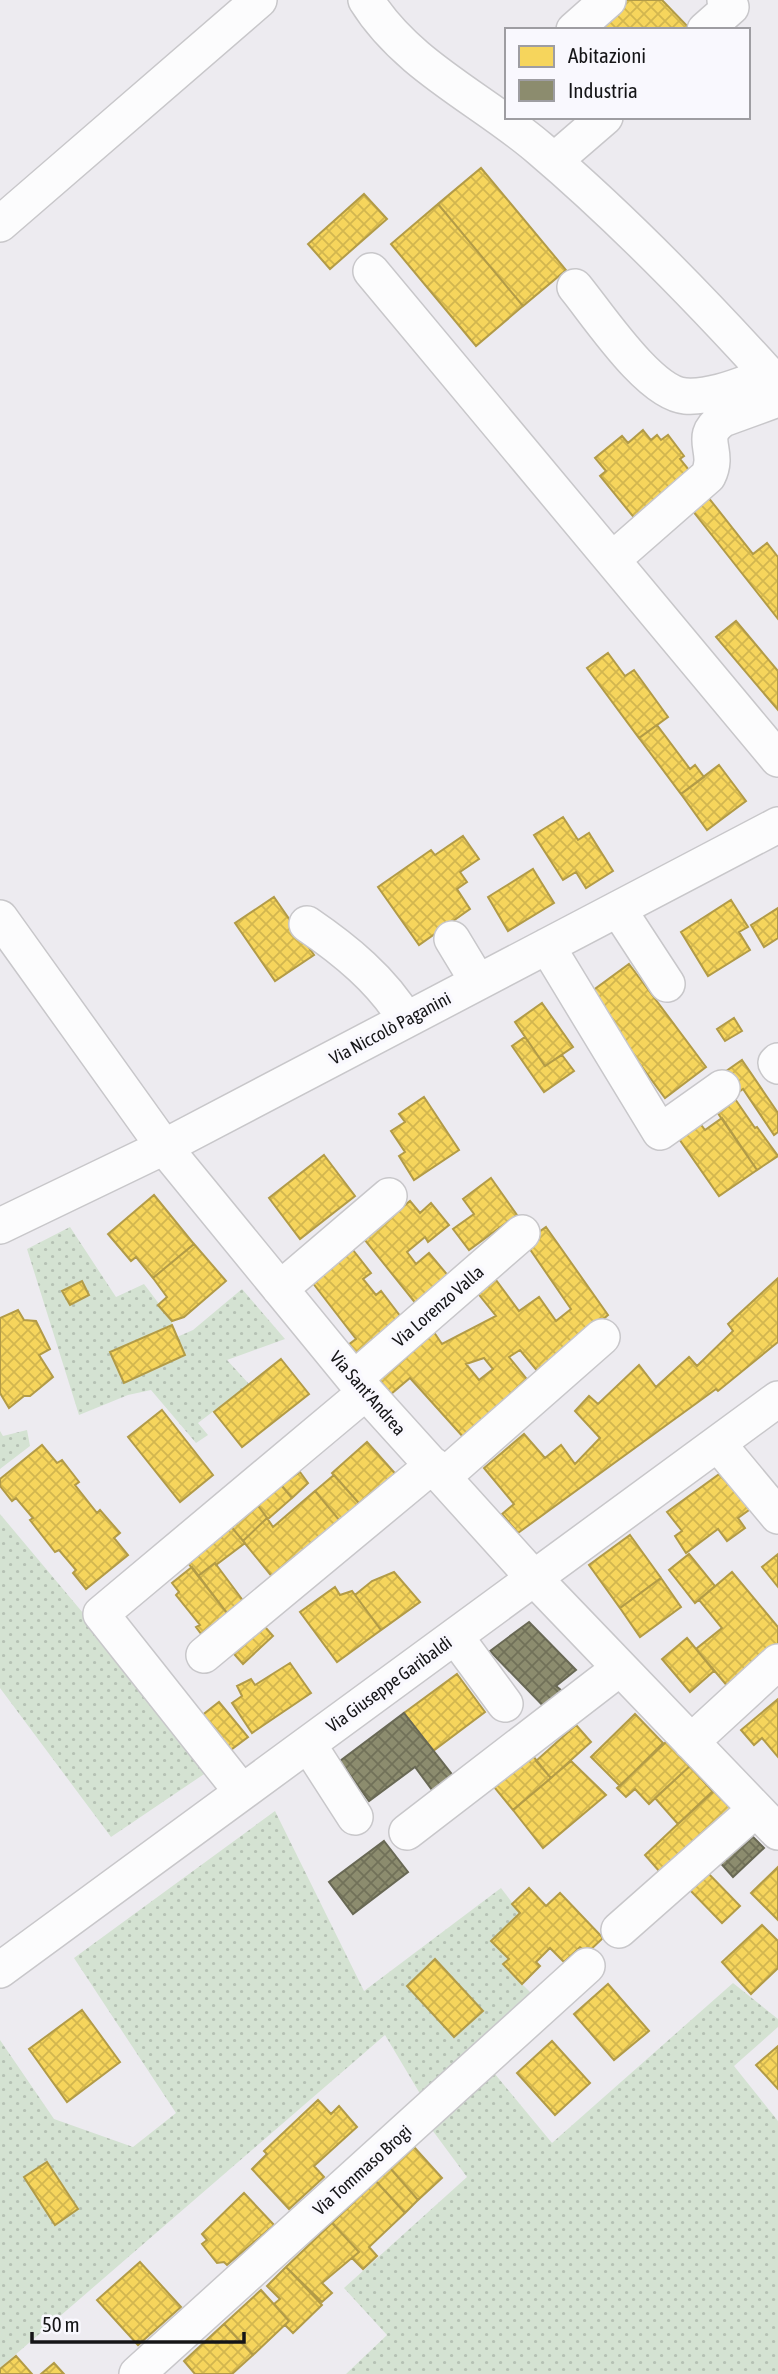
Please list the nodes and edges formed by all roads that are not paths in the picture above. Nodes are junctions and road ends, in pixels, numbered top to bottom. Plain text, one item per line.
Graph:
1 (259, 0) edge
2 (366, 0) edge
3 (608, 0) edge
4 (725, 0) edge
5 (576, 28) edge
6 (707, 28) edge
7 (496, 98) edge
8 (515, 119) edge
9 (603, 119) edge
10 (554, 161) junction
11 (0, 225) edge
12 (371, 271) dead end
13 (575, 287) dead end
14 (775, 386) edge
15 (612, 560) junction
16 (778, 759) edge
17 (778, 825) edge
18 (618, 909) junction
19 (0, 918) edge
20 (307, 924) dead end
21 (452, 939) dead end
22 (547, 946) junction
23 (478, 982) junction
24 (667, 984) dead end
25 (406, 1020) junction
26 (722, 1088) dead end
27 (163, 1147) junction
28 (389, 1196) dead end
29 (0, 1226) edge
30 (522, 1233) dead end
31 (280, 1289) junction
32 (602, 1337) dead end
33 (360, 1385) junction
34 (778, 1399) edge
35 (718, 1444) junction
36 (438, 1471) junction
37 (778, 1516) edge
38 (534, 1578) junction
39 (455, 1636) junction
40 (204, 1655) dead end
41 (778, 1662) edge
42 (620, 1668) junction
43 (505, 1704) dead end
44 (691, 1742) junction
45 (308, 1744) junction
46 (242, 1792) junction
47 (355, 1817) dead end
48 (770, 1820) edge
49 (407, 1832) dead end
50 (619, 1930) dead end
51 (587, 1966) dead end
52 (0, 1970) edge
53 (137, 2374) edge

1 - 11 street
2 - 7 street
3 - 5 street
4 - 6 street
8 - 10 street
9 - 10 street
10 - 14 street
12 - 15 street
13 - 14 street
14 - 15 street
15 - 16 street
17 - 18 street, Via Niccolò Paganini
18 - 22 street, Via Niccolò Paganini
18 - 24 street
19 - 27 street, Via Sant'Andrea
20 - 25 street
21 - 23 street
22 - 23 street, Via Niccolò Paganini
22 - 26 street
23 - 25 street, Via Niccolò Paganini
25 - 27 street, Via Niccolò Paganini
27 - 29 street, Via Niccolò Paganini
27 - 31 street, Via Sant'Andrea
28 - 31 street
30 - 33 street, Via Lorenzo Valla
31 - 33 street, Via Sant'Andrea
32 - 36 street
33 - 36 street, Via Sant'Andrea
33 - 46 street, Via Lorenzo Valla
34 - 35 street, Via Giuseppe Garibaldi
35 - 37 street
35 - 38 street, Via Giuseppe Garibaldi
36 - 38 street, Via Sant'Andrea
36 - 40 street
38 - 39 street, Via Giuseppe Garibaldi
38 - 42 street, Via Sant'Andrea
39 - 43 street
39 - 45 street, Via Giuseppe Garibaldi
41 - 44 street
42 - 44 street, Via Sant'Andrea
42 - 49 street
44 - 48 street, Via Sant'Andrea
45 - 46 street, Via Giuseppe Garibaldi
45 - 47 street
46 - 52 street, Via Giuseppe Garibaldi
48 - 50 street
51 - 53 street, Via Tommaso Brogi

